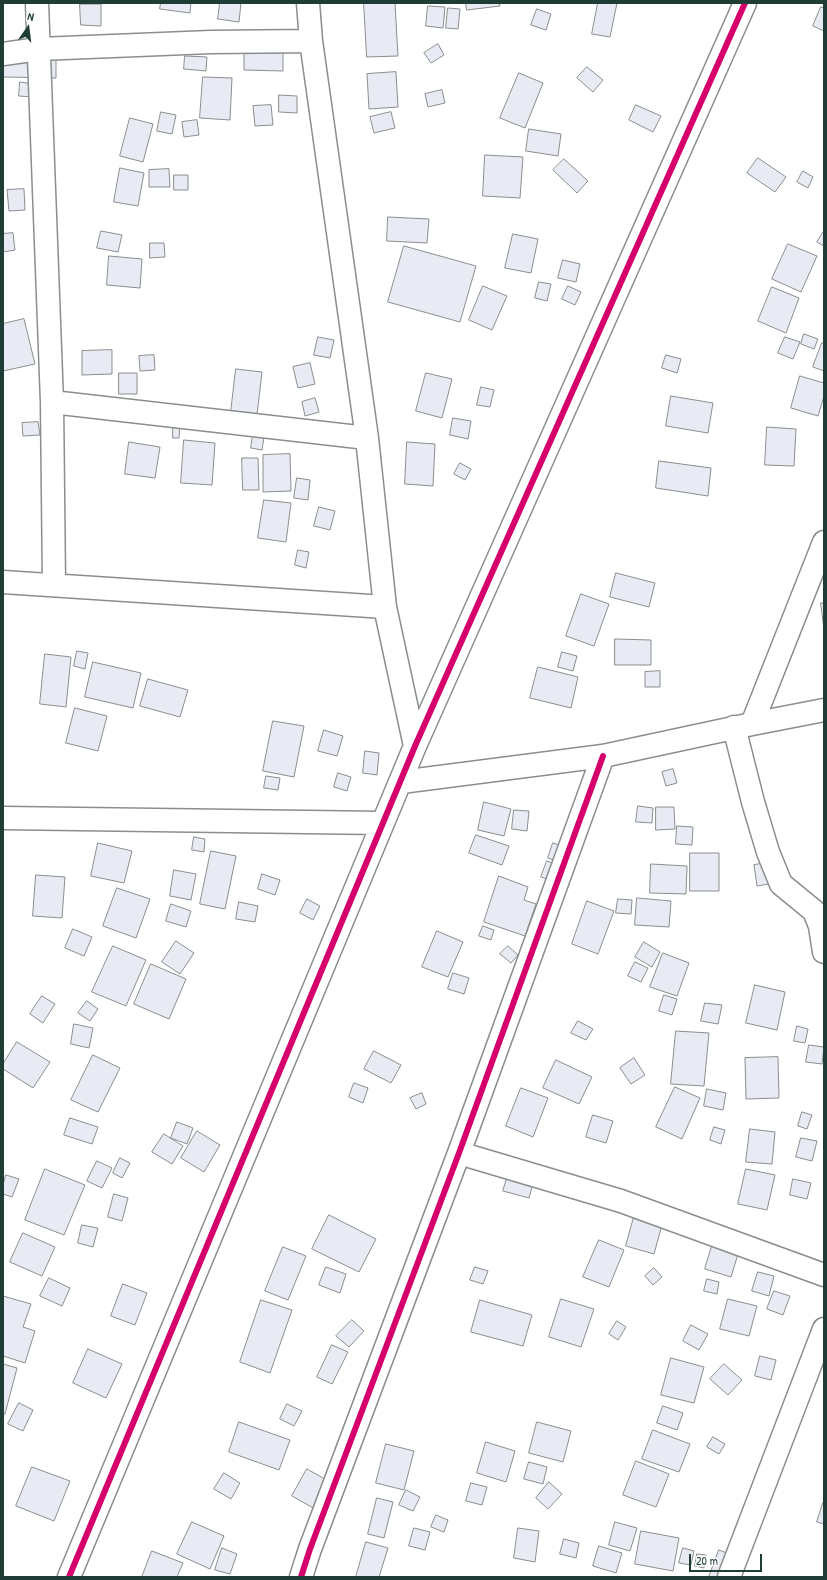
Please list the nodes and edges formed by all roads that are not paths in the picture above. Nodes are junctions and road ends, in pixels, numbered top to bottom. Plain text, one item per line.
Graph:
1 (36, 3) edge
2 (308, 3) edge
3 (745, 3) edge
4 (311, 41) junction
5 (39, 49) junction
6 (3, 54) edge
7 (52, 402) junction
8 (367, 438) junction
9 (824, 542) edge
10 (3, 582) edge
11 (54, 585) junction
12 (384, 607) junction
13 (824, 710) edge
14 (743, 726) junction
15 (415, 746) junction
16 (603, 756) junction
17 (401, 782) junction
18 (3, 818) edge
19 (382, 823) junction
20 (824, 952) edge
21 (459, 1153) junction
22 (824, 1275) edge
23 (824, 1329) edge
24 (69, 1577) edge
25 (301, 1577) edge
26 (729, 1577) edge

1 - 5 street
2 - 4 street
3 - 15 street
4 - 5 street
4 - 8 street
5 - 6 street
5 - 7 street
7 - 8 street
7 - 11 street
8 - 12 street
9 - 14 street
10 - 11 street
11 - 12 street
12 - 15 street
13 - 14 street
14 - 16 street
14 - 20 street
15 - 17 street
16 - 17 street
16 - 21 street
17 - 19 street
18 - 19 street
19 - 24 street
21 - 22 street
21 - 25 street
23 - 26 street

